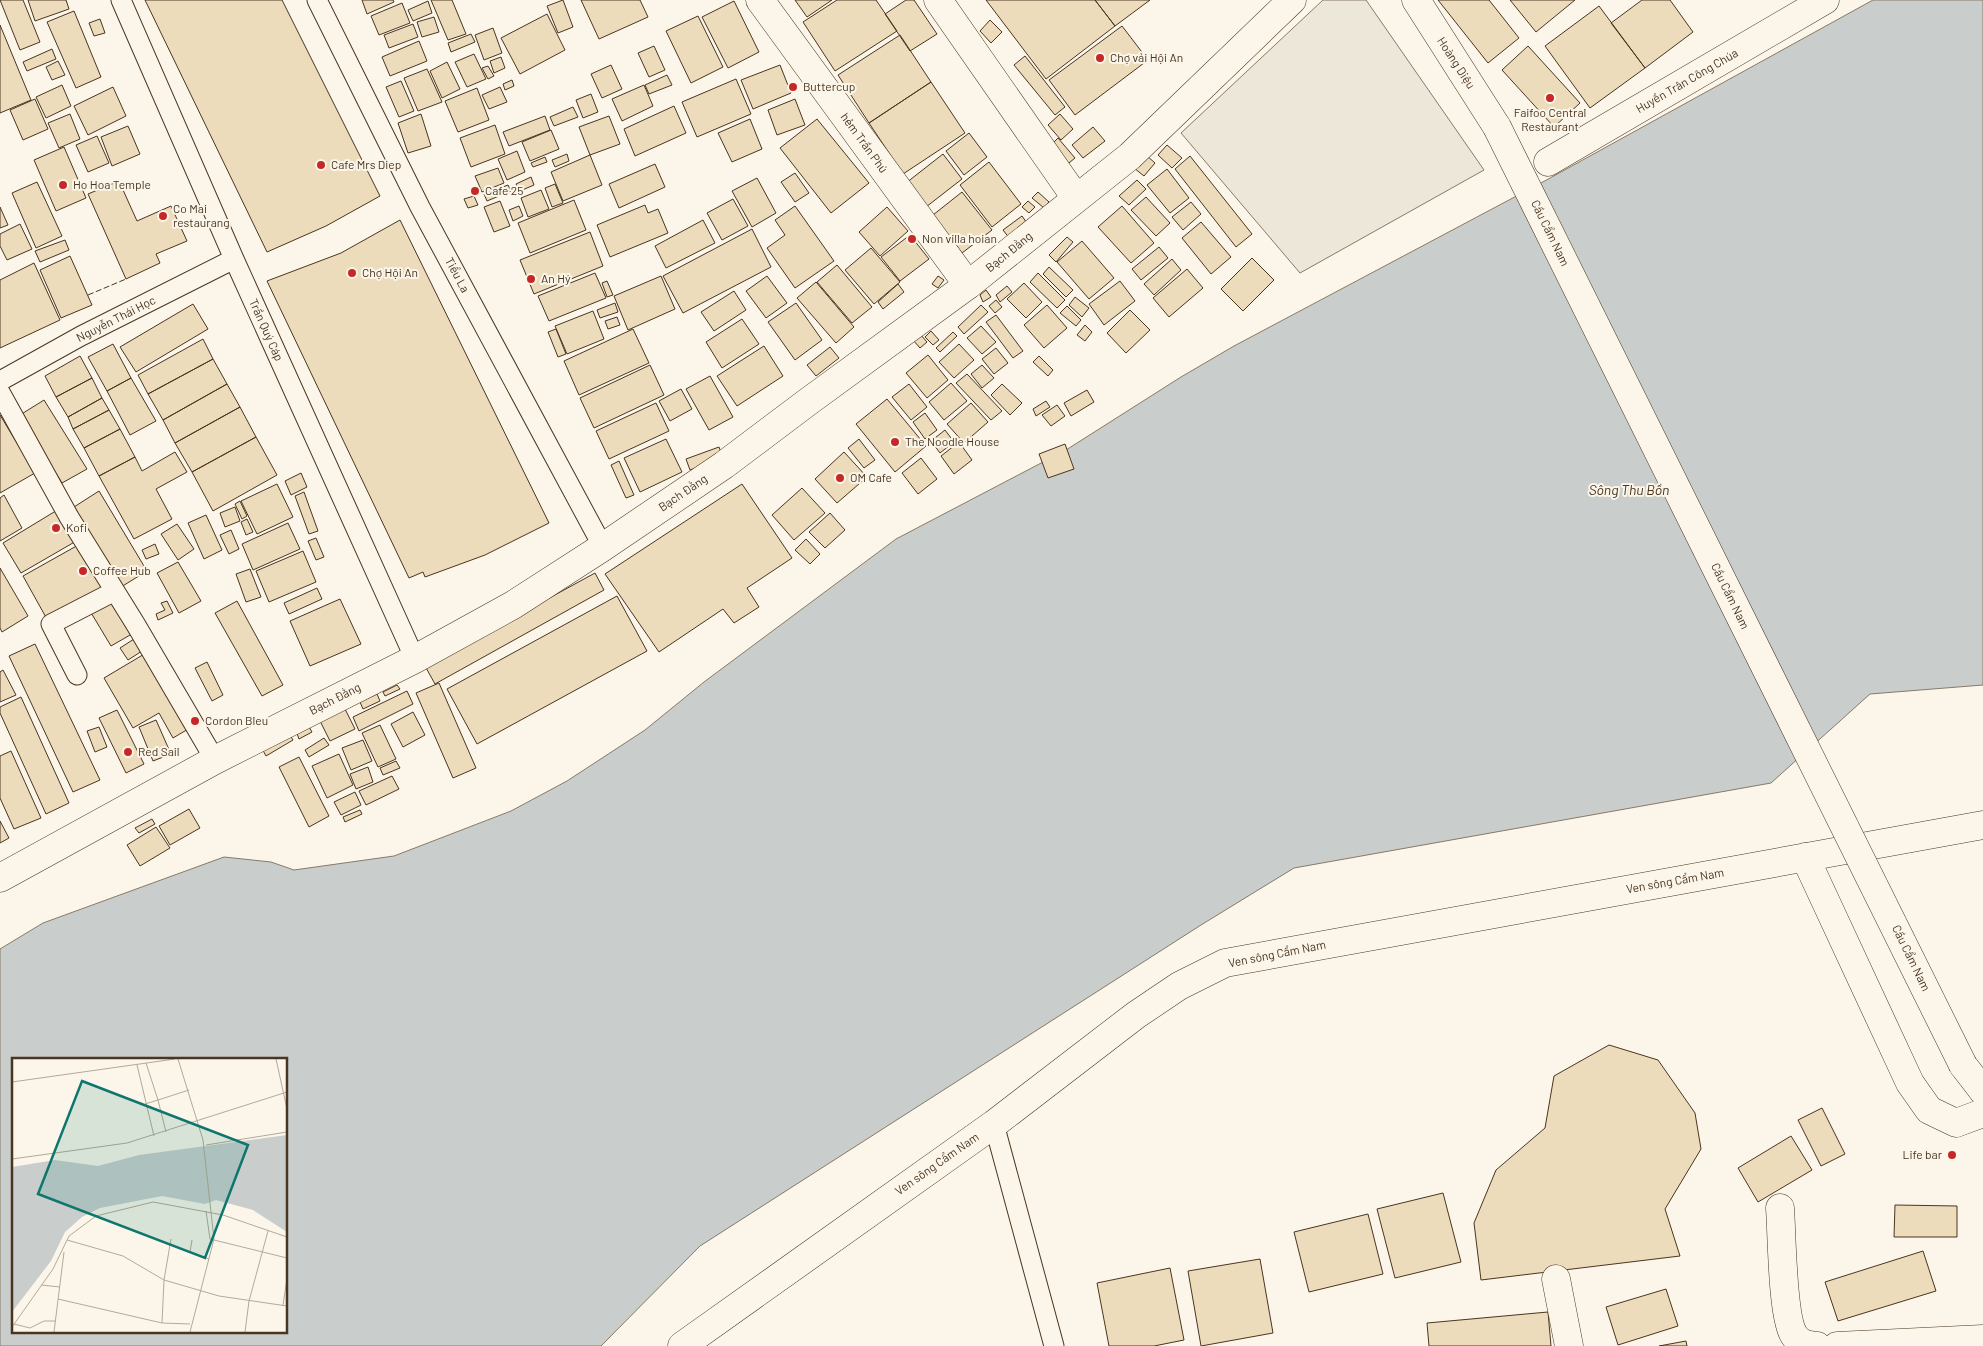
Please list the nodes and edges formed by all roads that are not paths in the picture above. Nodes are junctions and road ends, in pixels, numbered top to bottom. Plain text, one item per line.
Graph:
1 (121, 0) edge
2 (317, 0) edge
3 (760, 0) edge
4 (938, 0) edge
5 (1292, 0) edge
6 (1416, 0) edge
7 (1826, 0) edge
8 (1497, 127) joint
9 (1548, 162) dead end
10 (1076, 198) junction
11 (234, 259) junction
12 (968, 285) junction
13 (0, 381) edge
14 (0, 392) edge
15 (603, 547) junction
16 (116, 591) junction
17 (415, 659) junction
18 (77, 675) dead end
19 (215, 760) junction
20 (1983, 825) edge
21 (1806, 858) junction
22 (0, 878) edge
23 (1983, 1091) edge
24 (1983, 1113) edge
25 (994, 1124) junction
26 (1780, 1208) dead end
27 (1556, 1280) dead end
28 (1983, 1339) edge
29 (682, 1346) edge
30 (1054, 1346) edge
31 (1569, 1346) edge
32 (1817, 1346) edge
33 (1837, 1346) edge

1 - 11 lane, Trần Quý Cáp
2 - 15 lane, Tiểu La
3 - 12 street, hẻm Trần Phú
4 - 10 street
5 - 10 street, Bạch Đằng
6 - 8 street, Hoàng Diệu
7 - 9 street, Huyền Trân Công Chúa
8 - 23 street, Cầu Cẩm Nam, bridge
10 - 12 street, Bạch Đằng
11 - 13 lane, Nguyễn Thái Học
11 - 17 lane, Trần Quý Cáp
12 - 15 street, Bạch Đằng
14 - 16 lane
15 - 17 street, Bạch Đằng
16 - 18 lane
16 - 19 lane
17 - 19 street, Bạch Đằng
19 - 22 street, Bạch Đằng
20 - 21 street, Ven sông Cẩm Nam
21 - 24 street
21 - 25 street, Ven sông Cẩm Nam
25 - 29 street, Ven sông Cẩm Nam
25 - 30 lane
26 - 32 street
27 - 31 street
28 - 33 street

